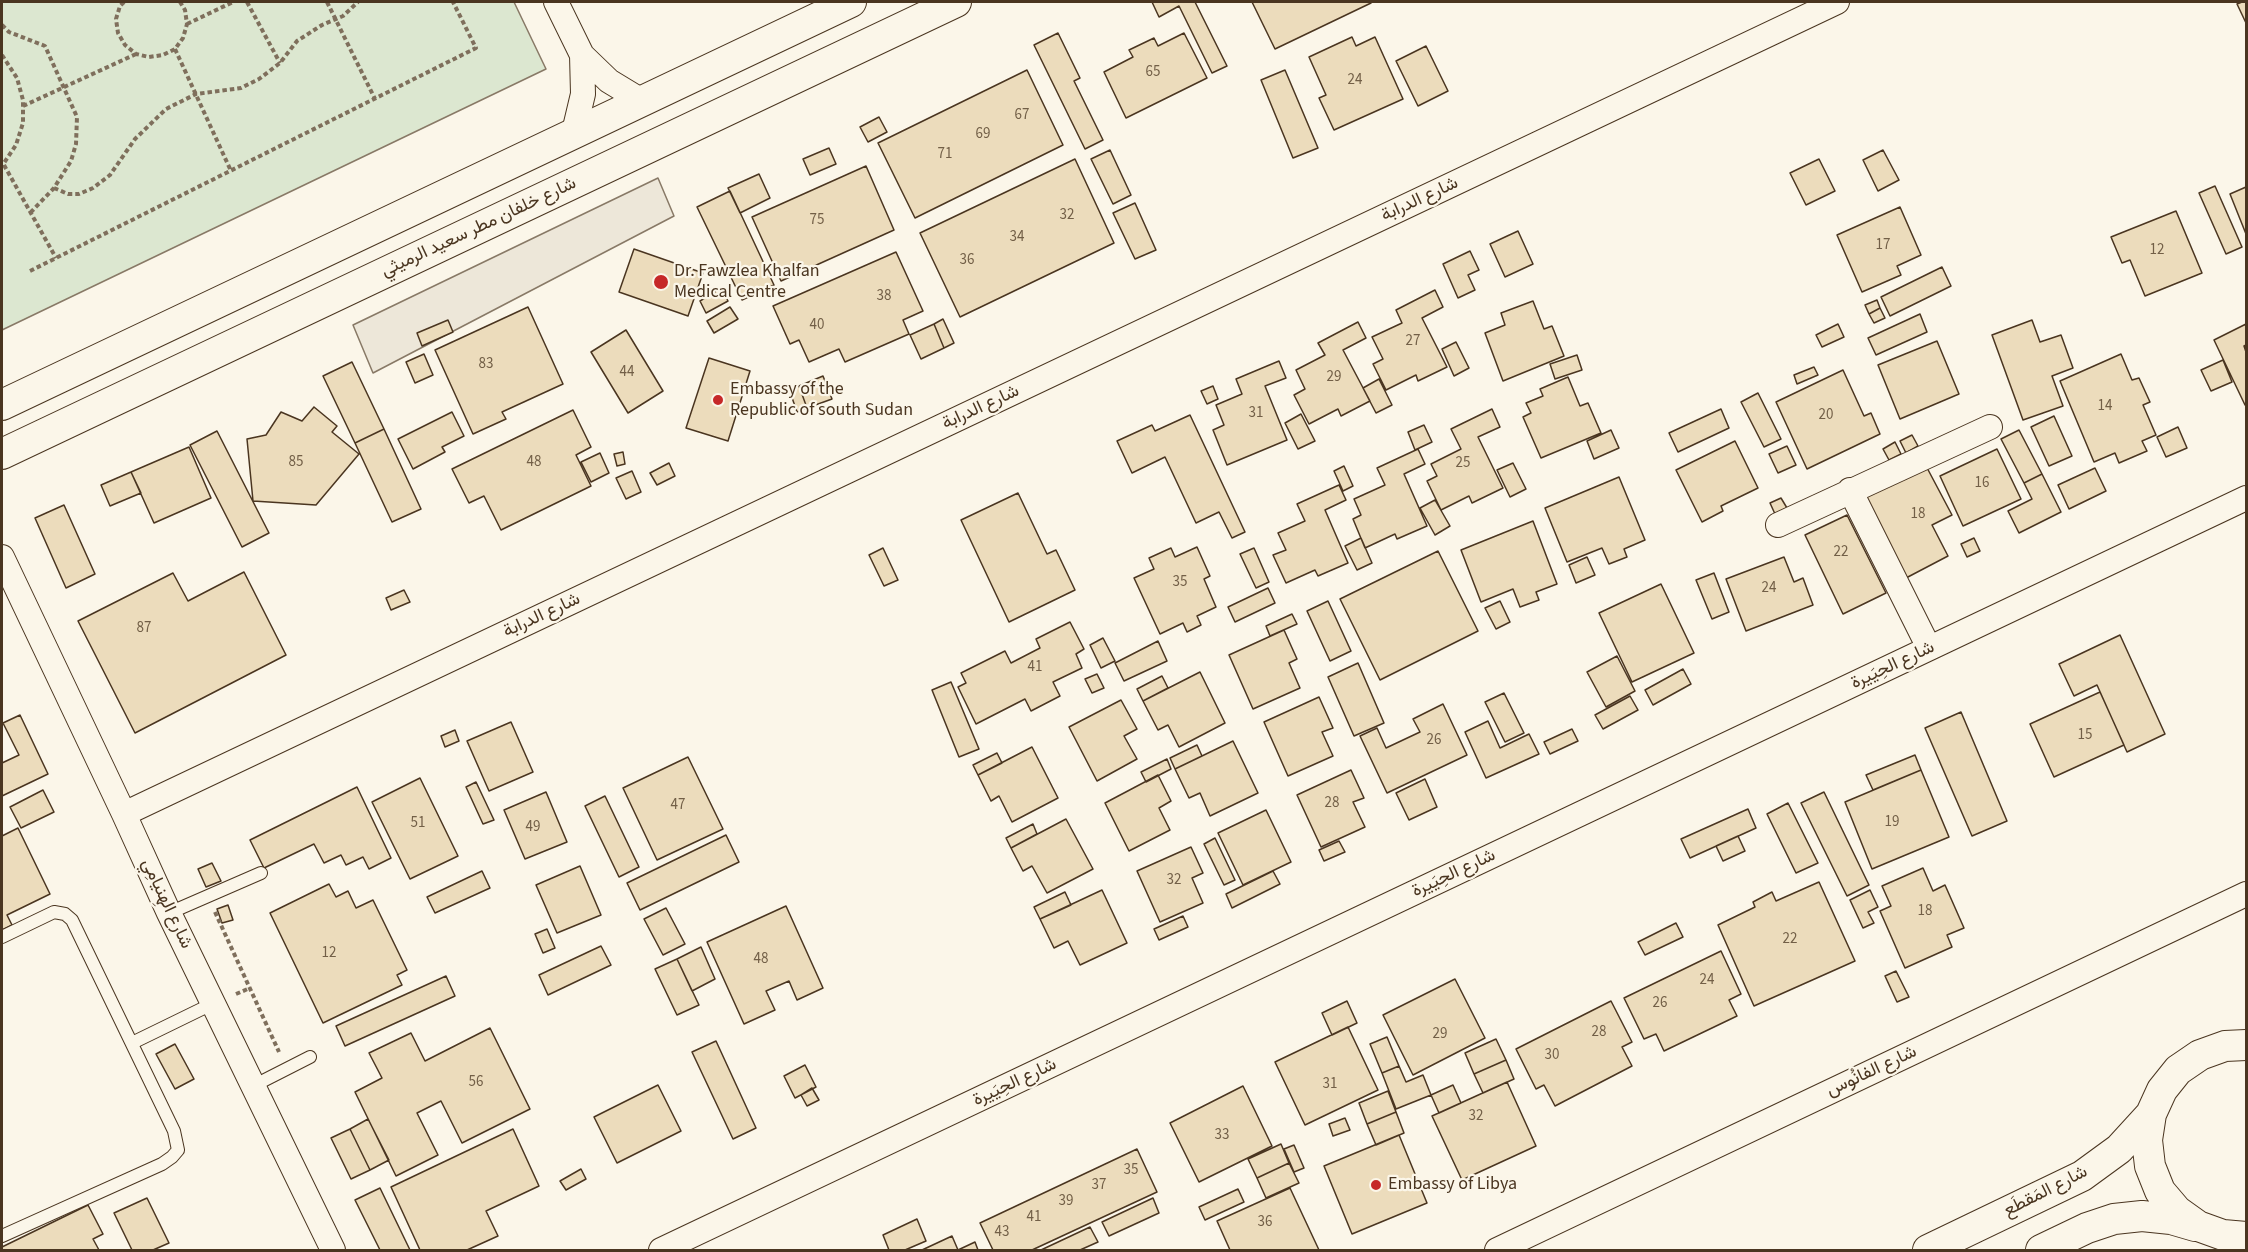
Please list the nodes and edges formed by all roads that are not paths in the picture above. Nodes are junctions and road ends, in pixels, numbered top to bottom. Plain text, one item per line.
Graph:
1 (556, 2) edge
2 (850, 2) edge
3 (956, 2) edge
4 (1837, 2) edge
5 (582, 55) junction
6 (642, 101) junction
7 (574, 132) junction
8 (93, 359) junction
9 (113, 401) junction
10 (2, 405) edge
11 (1990, 427) dead end
12 (3, 456) edge
13 (1850, 490) junction
14 (2247, 498) edge
15 (1778, 525) dead end
16 (2, 557) edge
17 (1929, 648) junction
18 (124, 814) junction
19 (261, 873) dead end
20 (2247, 894) edge
21 (169, 913) junction
22 (2, 937) edge
23 (214, 1003) junction
24 (132, 1043) junction
25 (2247, 1045) edge
26 (310, 1057) dead end
27 (253, 1086) junction
28 (2151, 1114) junction
29 (2198, 1226) junction
30 (2, 1236) edge
31 (2247, 1237) edge
32 (333, 1251) edge
33 (661, 1251) edge
34 (1497, 1251) edge
35 (1928, 1251) edge
36 (2041, 1251) edge

1 - 5 street
2 - 6 street
3 - 9 street, شارع خلفان مطر سعيد الرميثي
4 - 18 street, شارع الدرابة
5 - 6 street
5 - 7 street
6 - 7 street
7 - 8 street
8 - 9 street
8 - 10 street
9 - 12 street, شارع خلفان مطر سعيد الرميثي
11 - 13 street
13 - 15 street
13 - 17 street
14 - 17 street, شارع الحِيَيرة
16 - 18 street, شارع الهِنيامِي
17 - 33 street, شارع الحِيَيرة
18 - 21 street, شارع الهِنيامِي
19 - 21 lane
20 - 34 street, شارع الفانُوس
21 - 23 street, شارع الهِنيامِي
22 - 24 lane
23 - 24 lane
23 - 27 street, شارع الهِنيامِي
24 - 30 lane
25 - 28 street
26 - 27 lane
27 - 32 street, شارع الهِنيامِي
28 - 29 street
28 - 35 street, شارع المَقطَع
29 - 31 street
29 - 36 street

